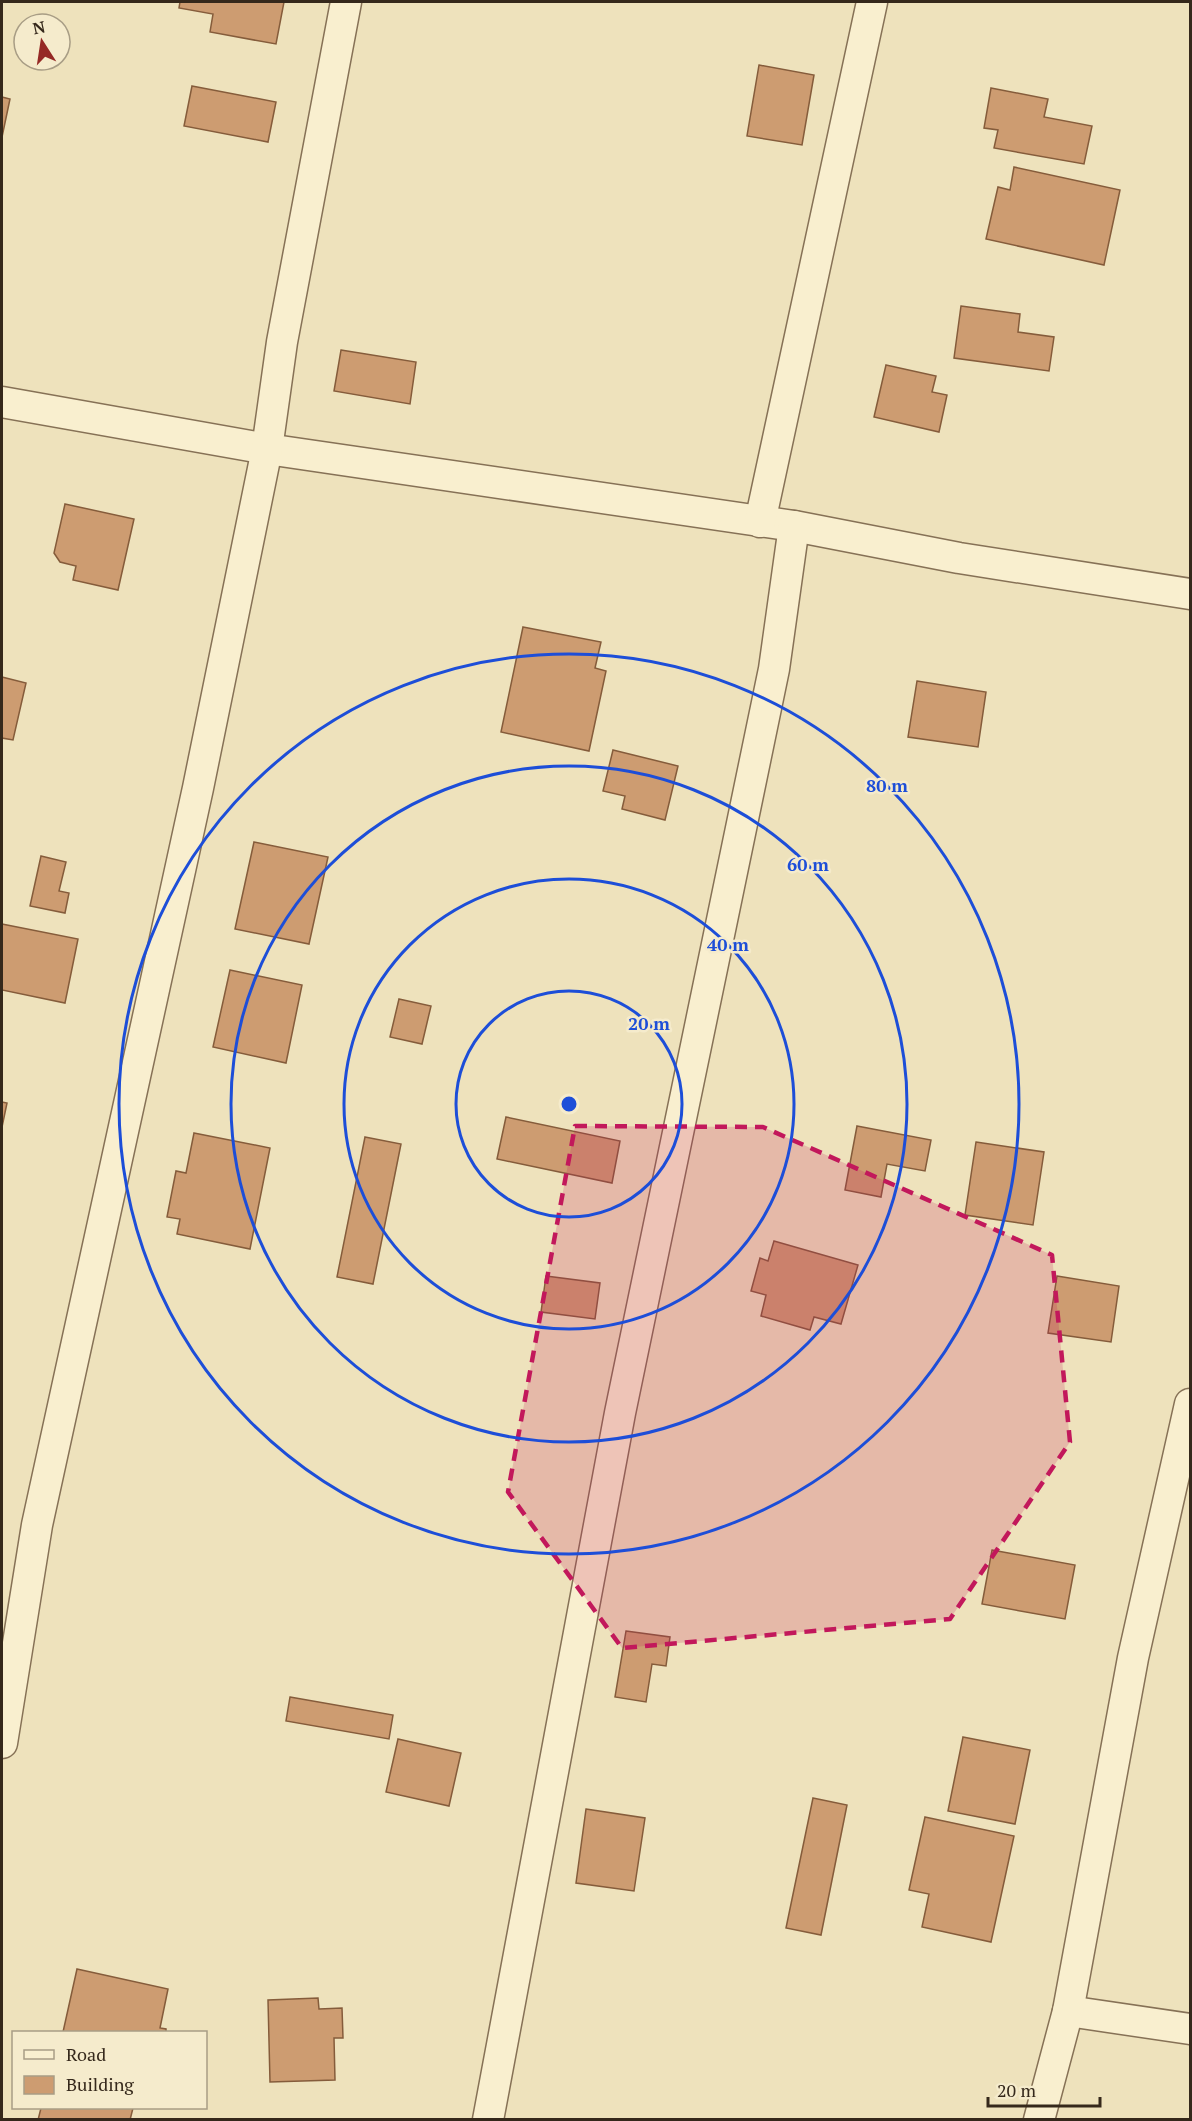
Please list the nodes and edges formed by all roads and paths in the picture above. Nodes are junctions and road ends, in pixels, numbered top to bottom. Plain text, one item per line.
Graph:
1 (346, 2) edge
2 (872, 2) edge
3 (2, 402) edge
4 (267, 448) junction
5 (760, 522) junction
6 (795, 526) junction
7 (1191, 594) edge
8 (1191, 1404) edge
9 (2, 1743) edge
10 (1068, 2011) junction
11 (1191, 2029) edge
12 (488, 2120) edge
13 (1040, 2120) edge

1 - 4 street
2 - 5 street
3 - 4 street
4 - 5 street
4 - 9 street
5 - 6 street
6 - 7 street
6 - 12 street
8 - 10 street
10 - 11 street
10 - 13 street

